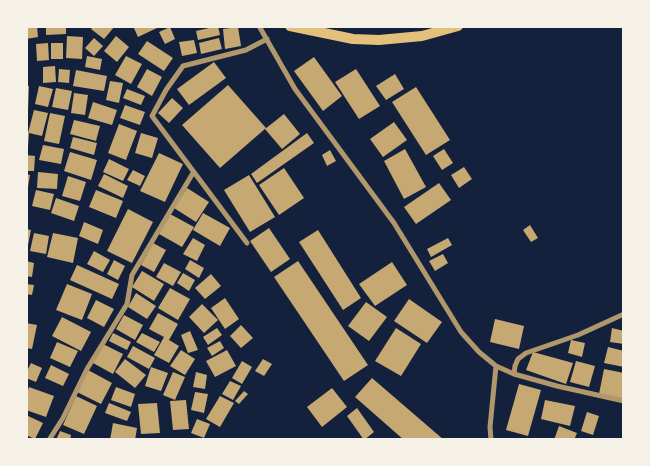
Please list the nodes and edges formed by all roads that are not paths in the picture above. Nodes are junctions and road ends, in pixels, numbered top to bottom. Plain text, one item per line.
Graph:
1 (259, 26) edge
2 (290, 26) edge
3 (458, 26) edge
4 (267, 39) junction
5 (193, 173) junction
6 (246, 243) dead end
7 (624, 314) edge
8 (496, 366) junction
9 (514, 374) junction
10 (624, 402) edge
11 (49, 440) edge
12 (491, 440) edge

1 - 4 street
2 - 3 main road
4 - 5 street
4 - 8 street
5 - 6 street
5 - 11 street
7 - 9 street
8 - 9 street
8 - 12 street
9 - 10 street

